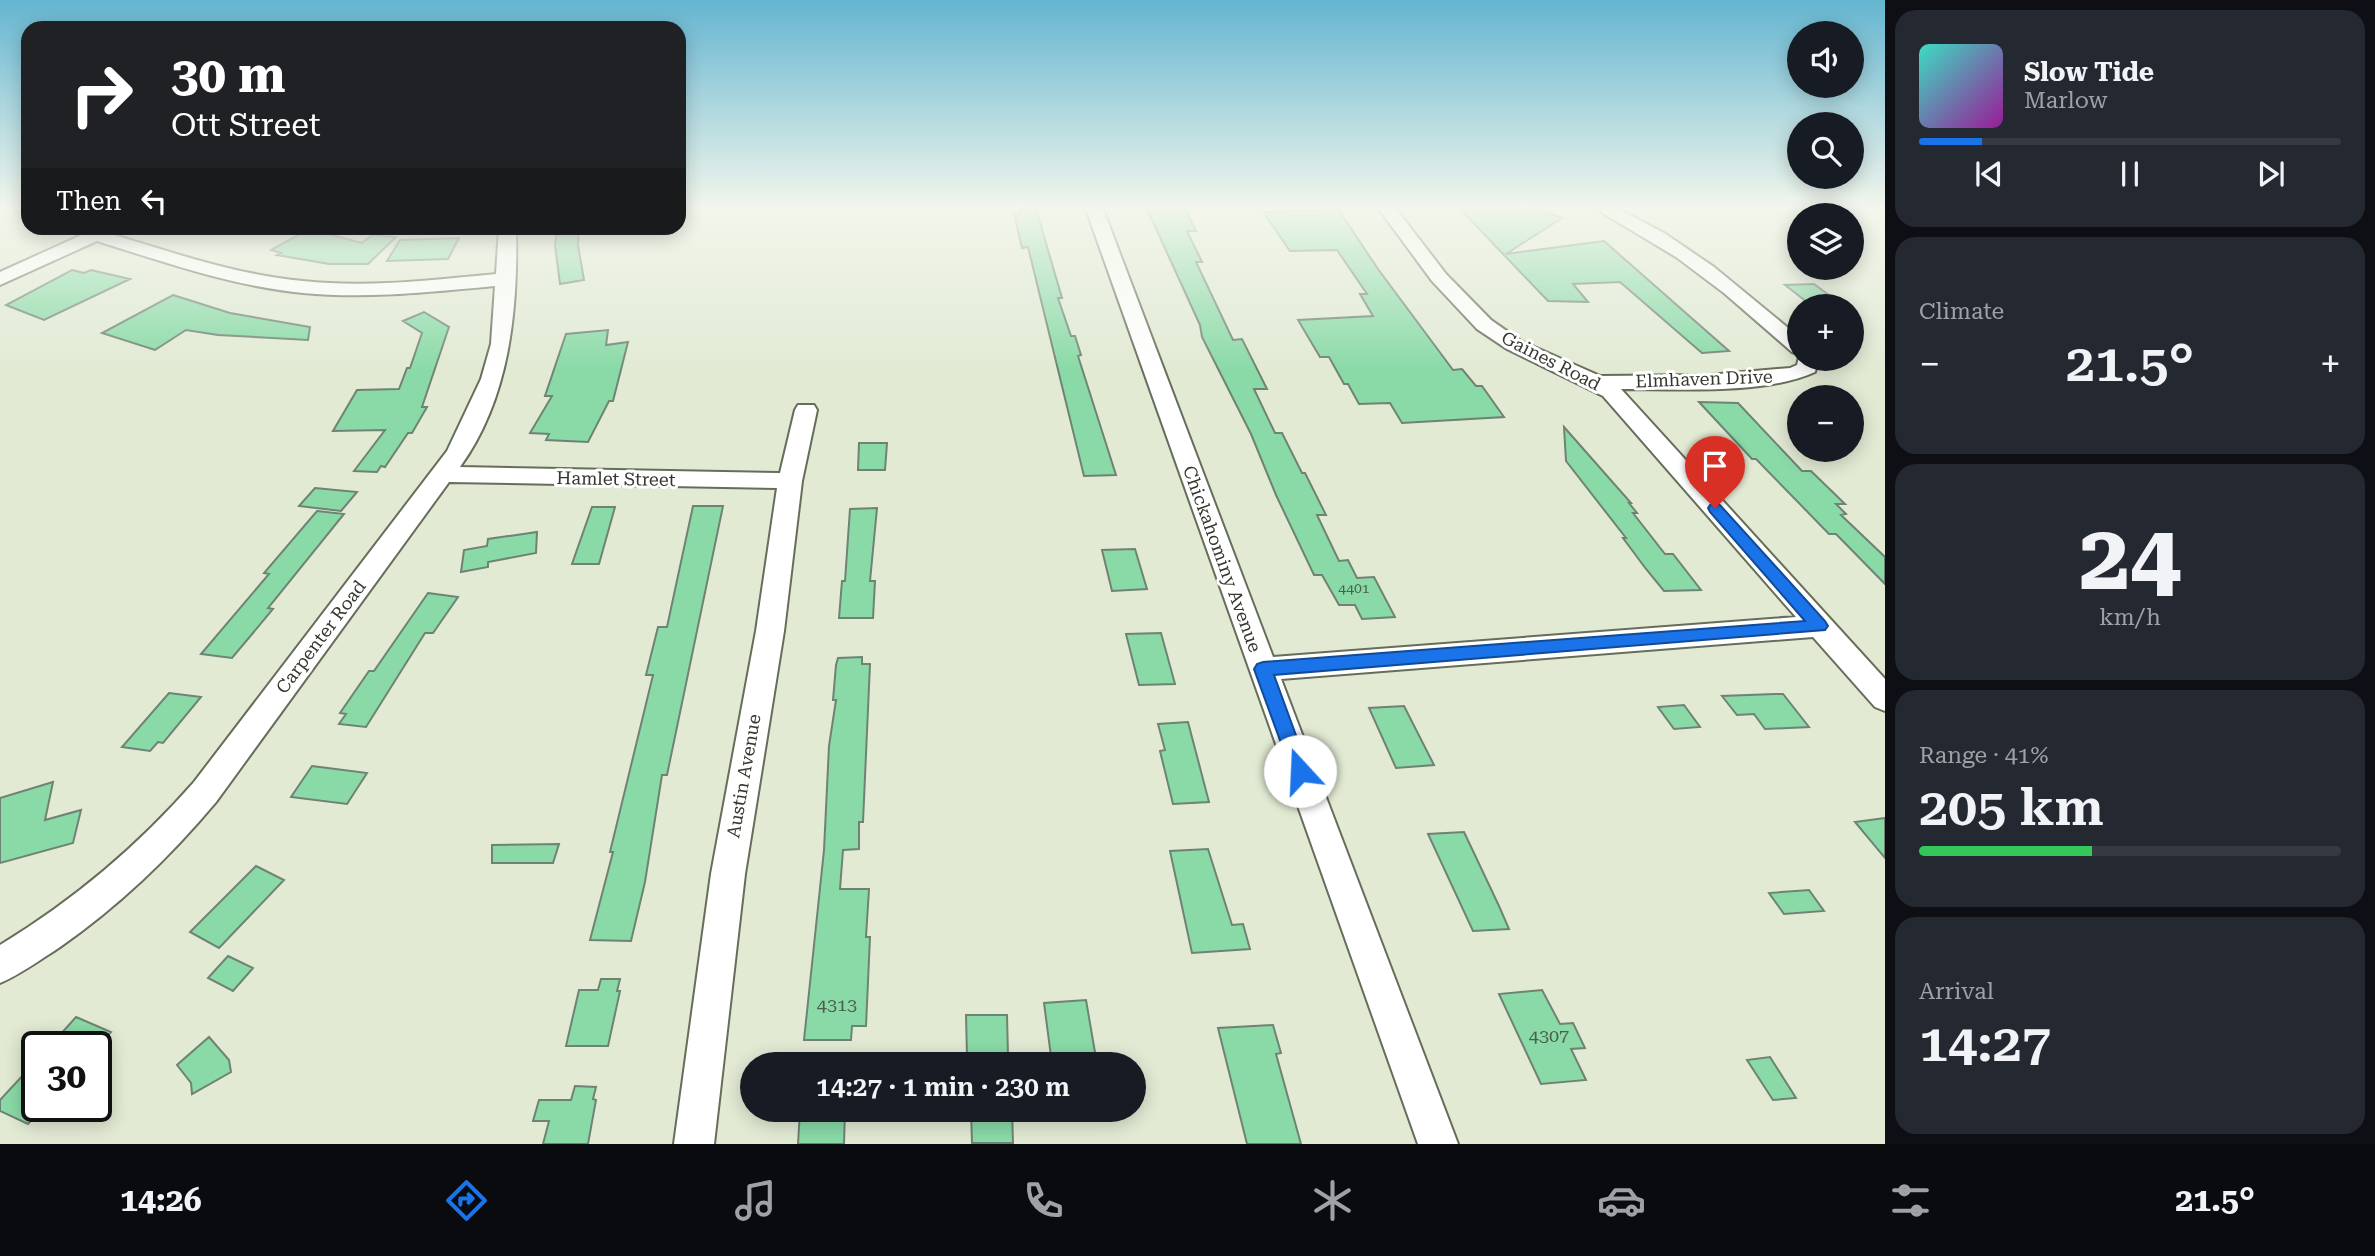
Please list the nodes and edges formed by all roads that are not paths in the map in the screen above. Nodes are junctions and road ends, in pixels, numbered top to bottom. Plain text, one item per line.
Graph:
1 (36, 262) edge
2 (195, 262) edge
3 (506, 262) edge
4 (1114, 262) edge
5 (1429, 262) edge
6 (1696, 262) edge
7 (0, 279) edge
8 (505, 279) junction
9 (1787, 342) edge
10 (1804, 371) edge
11 (1597, 382) junction
12 (806, 410) dead end
13 (442, 474) junction
14 (790, 481) junction
15 (1819, 626) junction
16 (1263, 669) junction
17 (1885, 699) edge
18 (0, 965) edge
19 (694, 1144) edge
20 (1438, 1144) edge

1 - 7 street
2 - 8 street
3 - 8 street, Carpenter Road
4 - 16 street, Chickahominy Avenue
5 - 11 street, Gaines Road
6 - 9 street
8 - 13 street, Carpenter Road
10 - 11 street, Elmhaven Drive
11 - 15 street, Gaines Road
12 - 14 street, Austin Avenue
13 - 14 street, Hamlet Street
13 - 18 street, Carpenter Road
14 - 19 street, Austin Avenue
15 - 16 street
15 - 17 street, Gaines Road
16 - 20 street, Chickahominy Avenue

